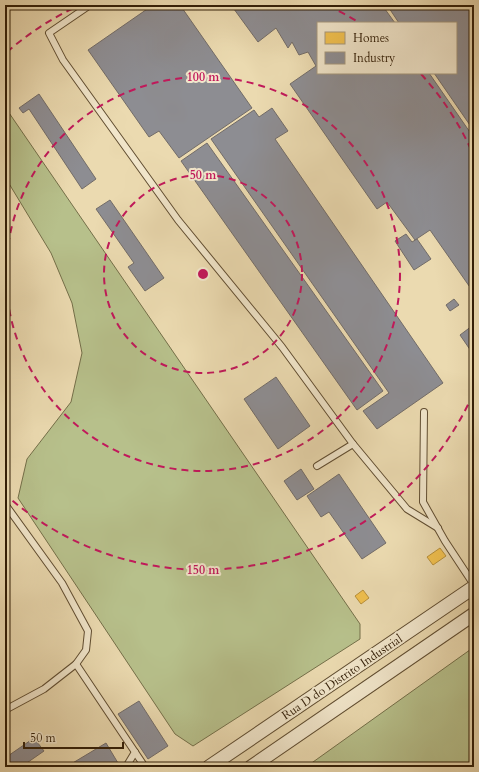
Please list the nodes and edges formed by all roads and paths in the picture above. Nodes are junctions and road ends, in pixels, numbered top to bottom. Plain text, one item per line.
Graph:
1 (90, 5) edge
2 (424, 412) dead end
3 (353, 444) junction
4 (316, 466) dead end
5 (5, 504) edge
6 (438, 528) junction
7 (474, 586) edge
8 (474, 614) edge
9 (76, 664) junction
10 (5, 710) edge
11 (135, 752) junction
12 (126, 767) edge
13 (145, 767) edge
14 (209, 767) edge
15 (251, 767) edge

1 - 3 lane
2 - 6 lane
3 - 4 lane
3 - 6 lane
5 - 9 lane
6 - 7 lane
7 - 14 street, Rua D do Distrito Industrial
8 - 15 street, Rua D do Distrito Industrial
9 - 10 lane
9 - 11 lane
11 - 12 lane
11 - 13 lane

